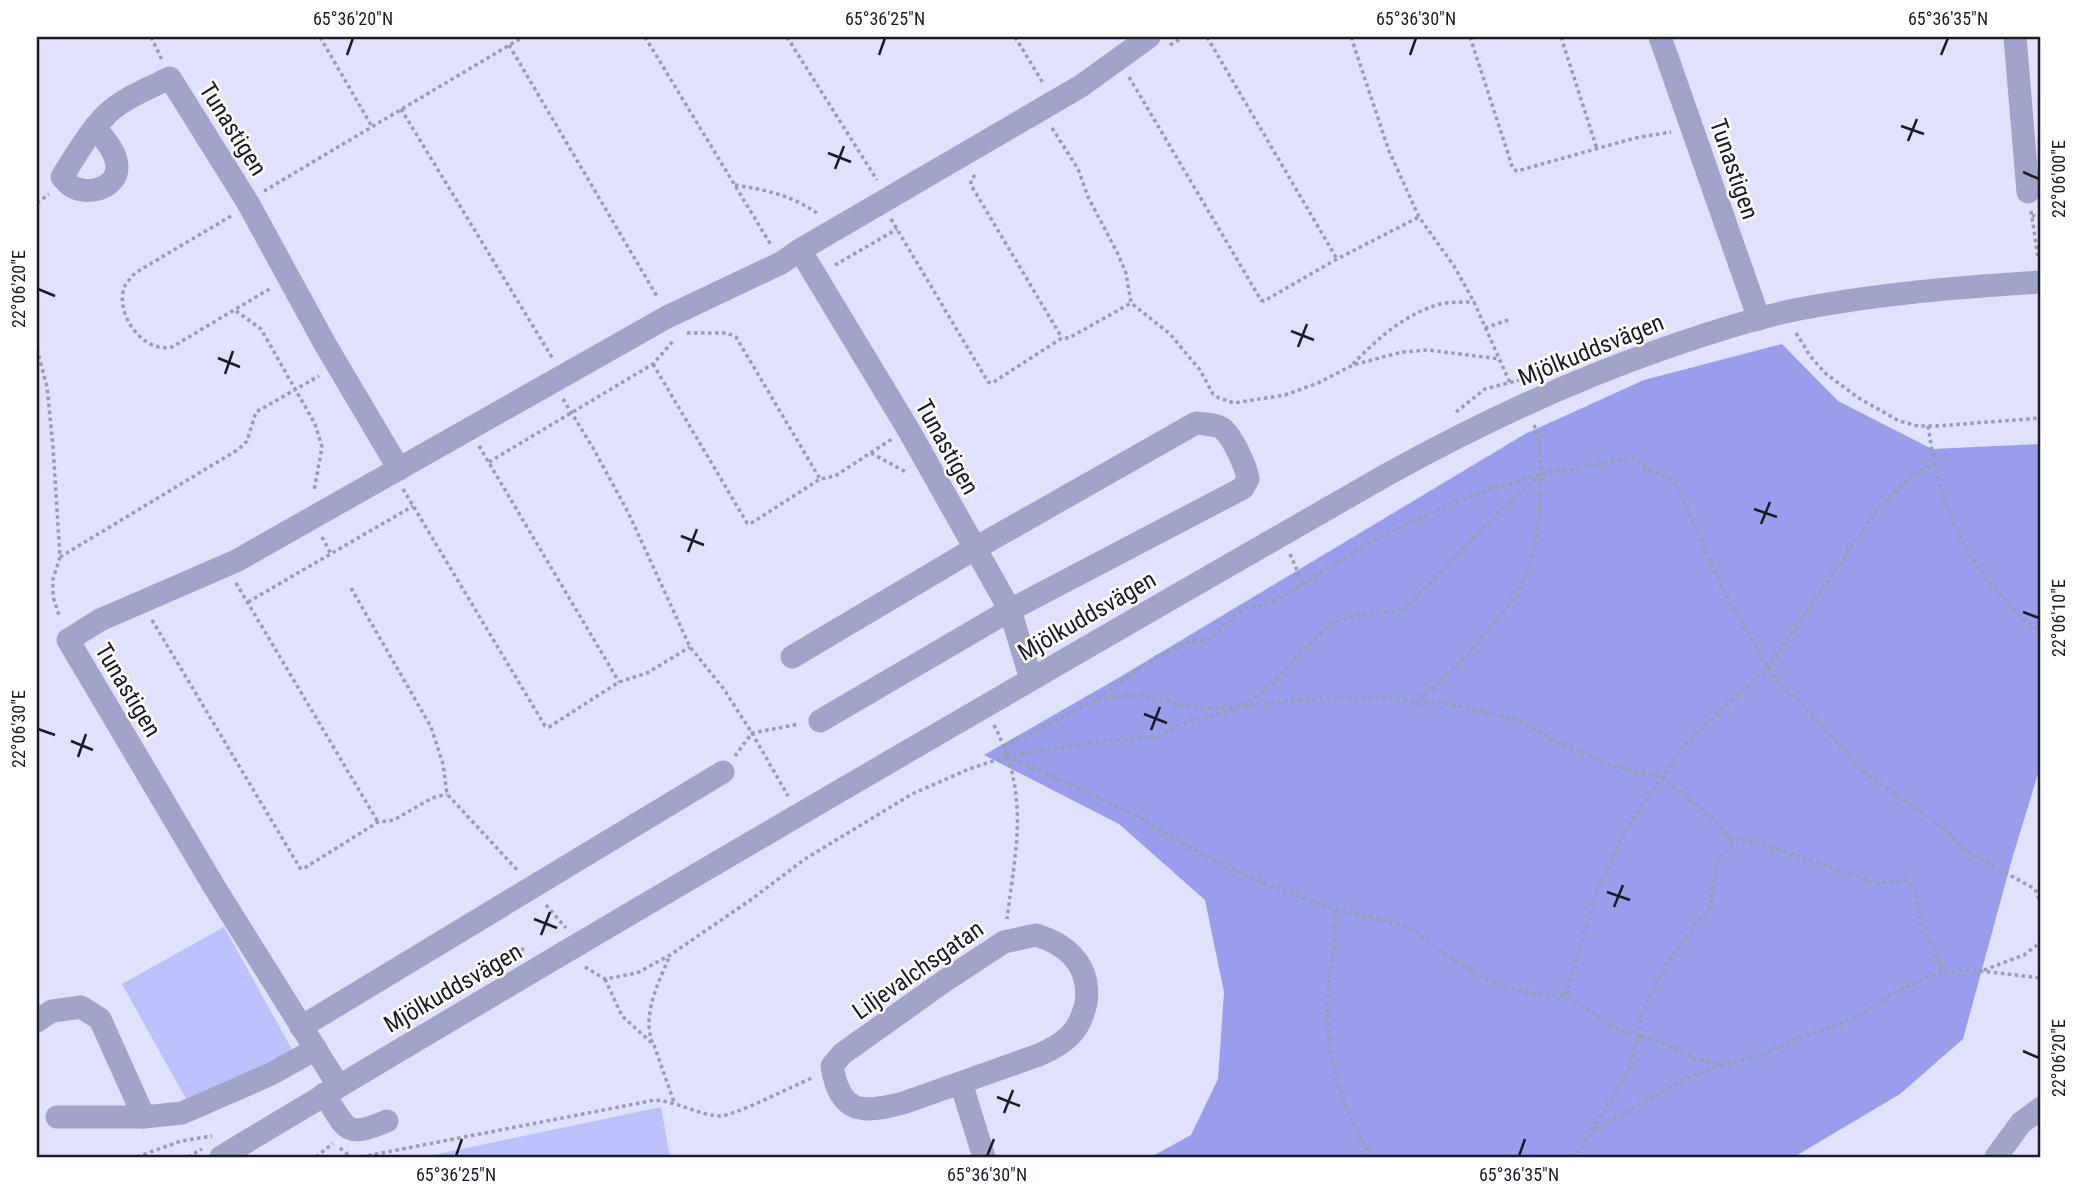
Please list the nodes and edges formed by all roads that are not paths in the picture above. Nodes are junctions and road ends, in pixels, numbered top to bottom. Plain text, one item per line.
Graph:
1 (1660, 37) edge
2 (2015, 37) edge
3 (1157, 43) edge
4 (2030, 91) edge
5 (95, 127) dead end
6 (2028, 192) road end
7 (791, 256) junction
8 (2041, 282) edge
9 (1759, 319) junction
10 (399, 469) junction
11 (974, 549) junction
12 (1010, 610) junction
13 (792, 657) dead end
14 (1031, 679) junction
15 (820, 721) road end
16 (723, 772) road end
17 (37, 1021) edge
18 (301, 1027) junction
19 (316, 1049) junction
20 (961, 1083) junction
21 (331, 1089) junction
22 (2041, 1108) edge
23 (57, 1117) dead end
24 (144, 1117) junction
25 (387, 1121) dead end
26 (222, 1147) edge
27 (985, 1157) edge
28 (1996, 1157) edge

1 - 9 street, Tunastigen
2 - 4 street
3 - 7 street, Tunastigen
4 - 6 street
5 - 10 street, Tunastigen
7 - 10 street, Tunastigen
7 - 11 street, Tunastigen
8 - 9 street, Mjölkuddsvägen
9 - 14 street, Mjölkuddsvägen
10 - 18 street, Tunastigen
11 - 12 street, Tunastigen
11 - 12 street
11 - 13 street
12 - 14 street, Tunastigen
12 - 15 street
14 - 21 street, Mjölkuddsvägen
16 - 18 street
17 - 24 street
18 - 19 street, Tunastigen
19 - 21 street, Tunastigen
19 - 24 street
20 - 20 street, Liljevalchsgatan
20 - 27 street
21 - 25 street, Tunastigen
21 - 26 street, Mjölkuddsvägen
22 - 28 street
23 - 24 street

